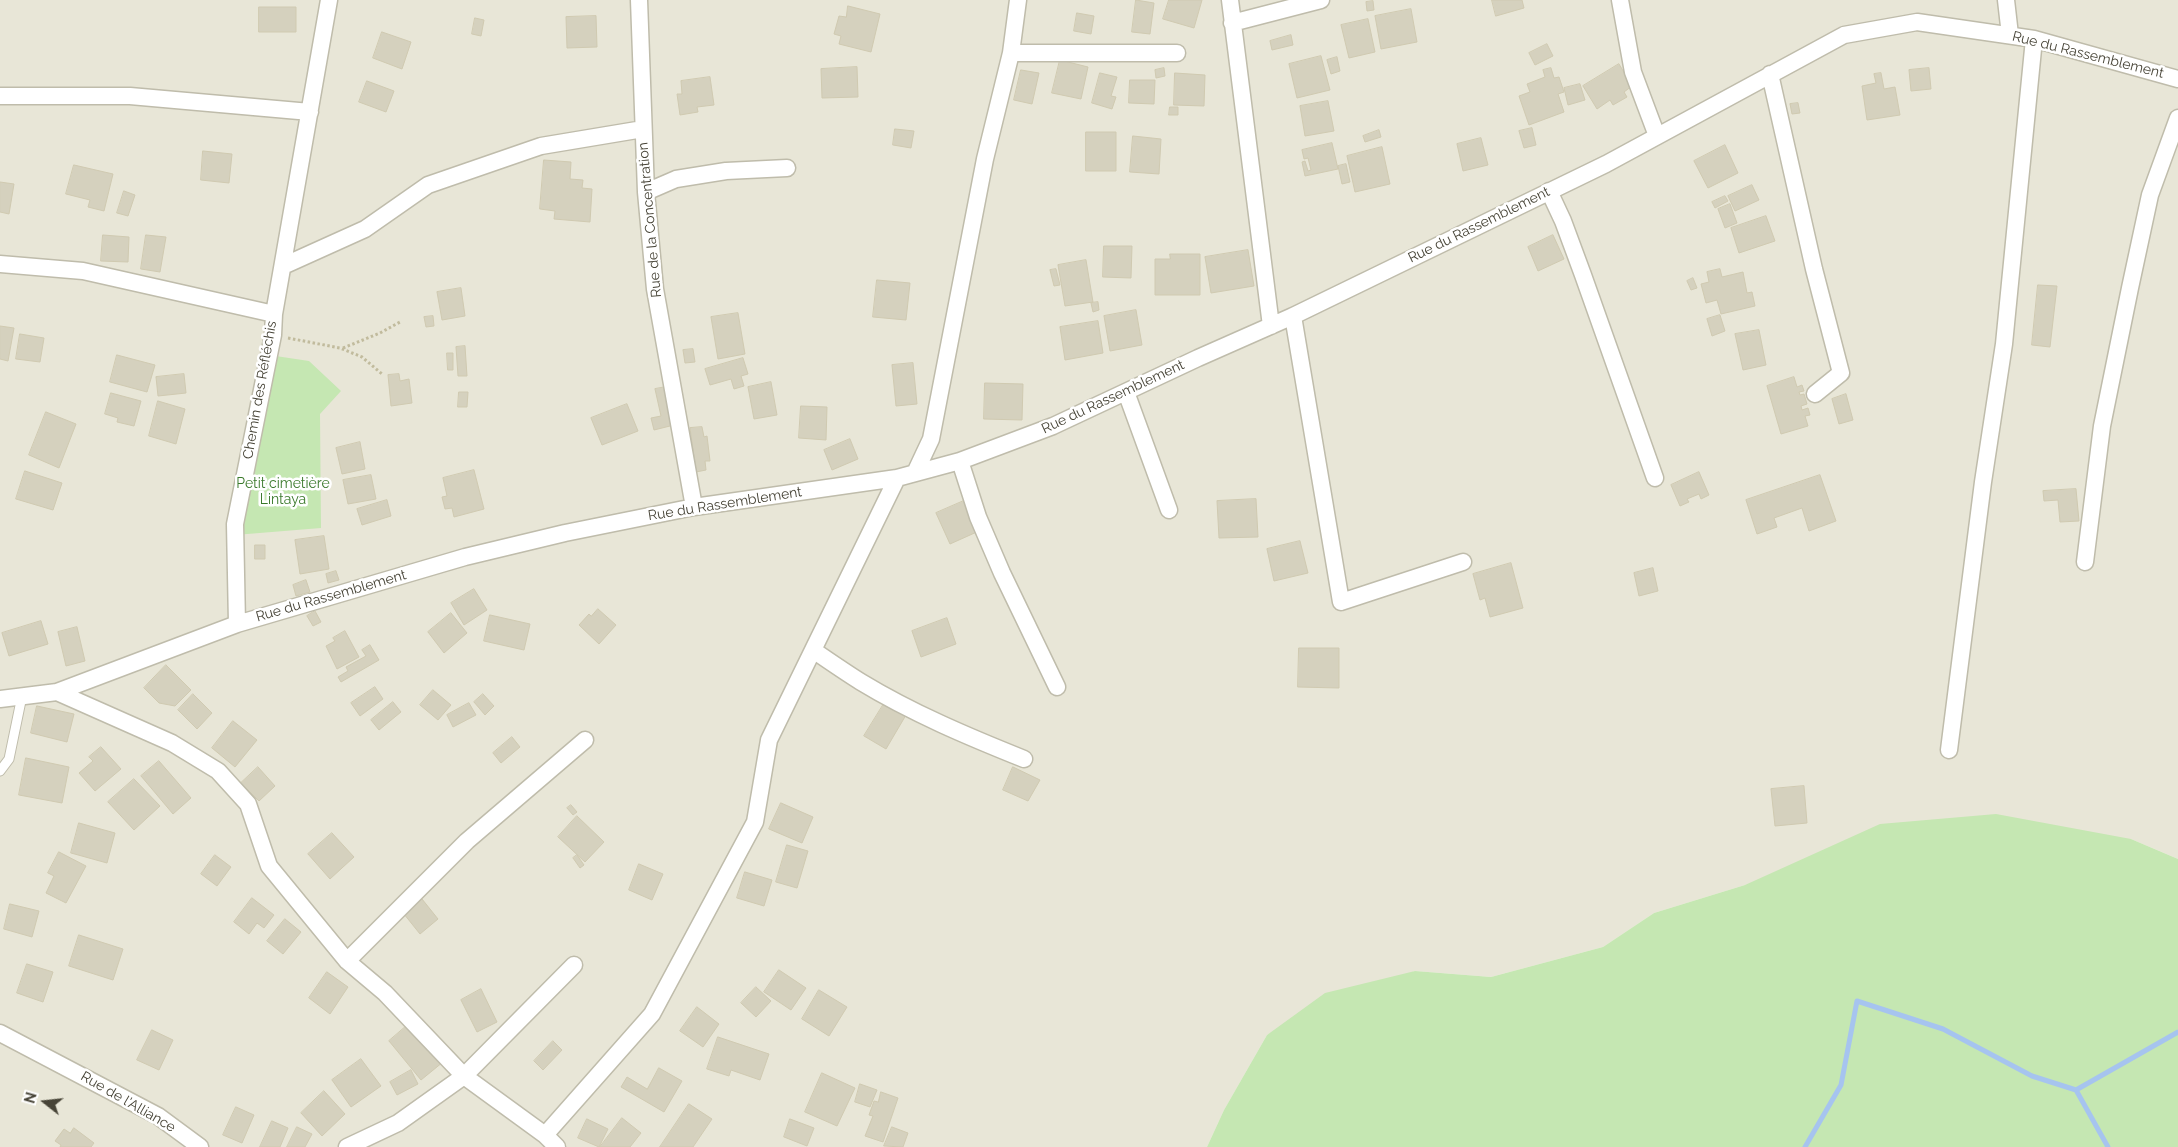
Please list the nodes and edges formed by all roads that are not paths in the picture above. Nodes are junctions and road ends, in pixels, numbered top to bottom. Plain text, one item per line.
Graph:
1 (329, 0) edge
2 (640, 0) edge
3 (1018, 0) edge
4 (1230, 0) edge
5 (1321, 0) edge
6 (1620, 0) edge
7 (2006, 0) edge
8 (1232, 23) junction
9 (2010, 35) junction
10 (2034, 39) junction
11 (1011, 53) junction
12 (1177, 53) dead end
13 (1770, 74) junction
14 (2178, 78) edge
15 (0, 96) edge
16 (310, 112) junction
17 (2178, 118) edge
18 (643, 129) junction
19 (1657, 136) junction
20 (787, 168) dead end
21 (1549, 191) junction
22 (646, 192) junction
23 (0, 264) edge
24 (282, 266) junction
25 (274, 314) junction
26 (1293, 316) junction
27 (1271, 326) junction
28 (1126, 392) junction
29 (1815, 394) dead end
30 (960, 461) junction
31 (915, 473) junction
32 (897, 478) junction
33 (1655, 478) dead end
34 (694, 507) junction
35 (1169, 510) dead end
36 (1463, 562) dead end
37 (2085, 562) dead end
38 (237, 624) junction
39 (813, 650) junction
40 (1057, 687) dead end
41 (57, 692) junction
42 (22, 696) junction
43 (0, 699) edge
44 (585, 740) dead end
45 (1949, 750) dead end
46 (1024, 759) dead end
47 (0, 771) edge
48 (347, 961) junction
49 (574, 965) dead end
50 (0, 1033) edge
51 (464, 1076) junction
52 (545, 1135) junction
53 (200, 1147) edge
54 (347, 1147) edge
55 (557, 1147) edge

1 - 16 street
2 - 18 street
3 - 11 street
4 - 8 street
5 - 8 street
6 - 19 street
7 - 9 street
8 - 27 street
9 - 10 street, Rue du Rassemblement
9 - 13 street, Rue du Rassemblement
10 - 14 street, Rue du Rassemblement
10 - 45 street
11 - 12 street
11 - 31 street
13 - 19 street, Rue du Rassemblement
13 - 29 street
15 - 16 street
16 - 24 street
17 - 37 street
18 - 22 street, Rue de la Concentration
18 - 24 street, Rue de la Concentration
19 - 21 street, Rue du Rassemblement
20 - 22 street
21 - 26 street, Rue du Rassemblement
21 - 33 street
22 - 34 street, Rue de la Concentration
23 - 25 street, Chemin des Réfléchis
24 - 25 street
25 - 38 street, Chemin des Réfléchis
26 - 27 street, Rue du Rassemblement
26 - 36 street
27 - 28 street, Rue du Rassemblement
28 - 30 street, Rue du Rassemblement
28 - 35 street
30 - 31 street, Rue du Rassemblement
30 - 40 street
31 - 32 street, Rue du Rassemblement
32 - 34 street, Rue du Rassemblement
32 - 39 street
34 - 38 street, Rue du Rassemblement
38 - 41 street, Rue du Rassemblement
39 - 46 street
39 - 52 street
41 - 42 street, Rue du Rassemblement
41 - 48 street
42 - 43 street, Rue du Rassemblement
42 - 47 lane
44 - 48 street
48 - 51 street
49 - 51 street
50 - 53 street, Rue de l'Alliance
51 - 52 street
51 - 54 street
52 - 55 street

